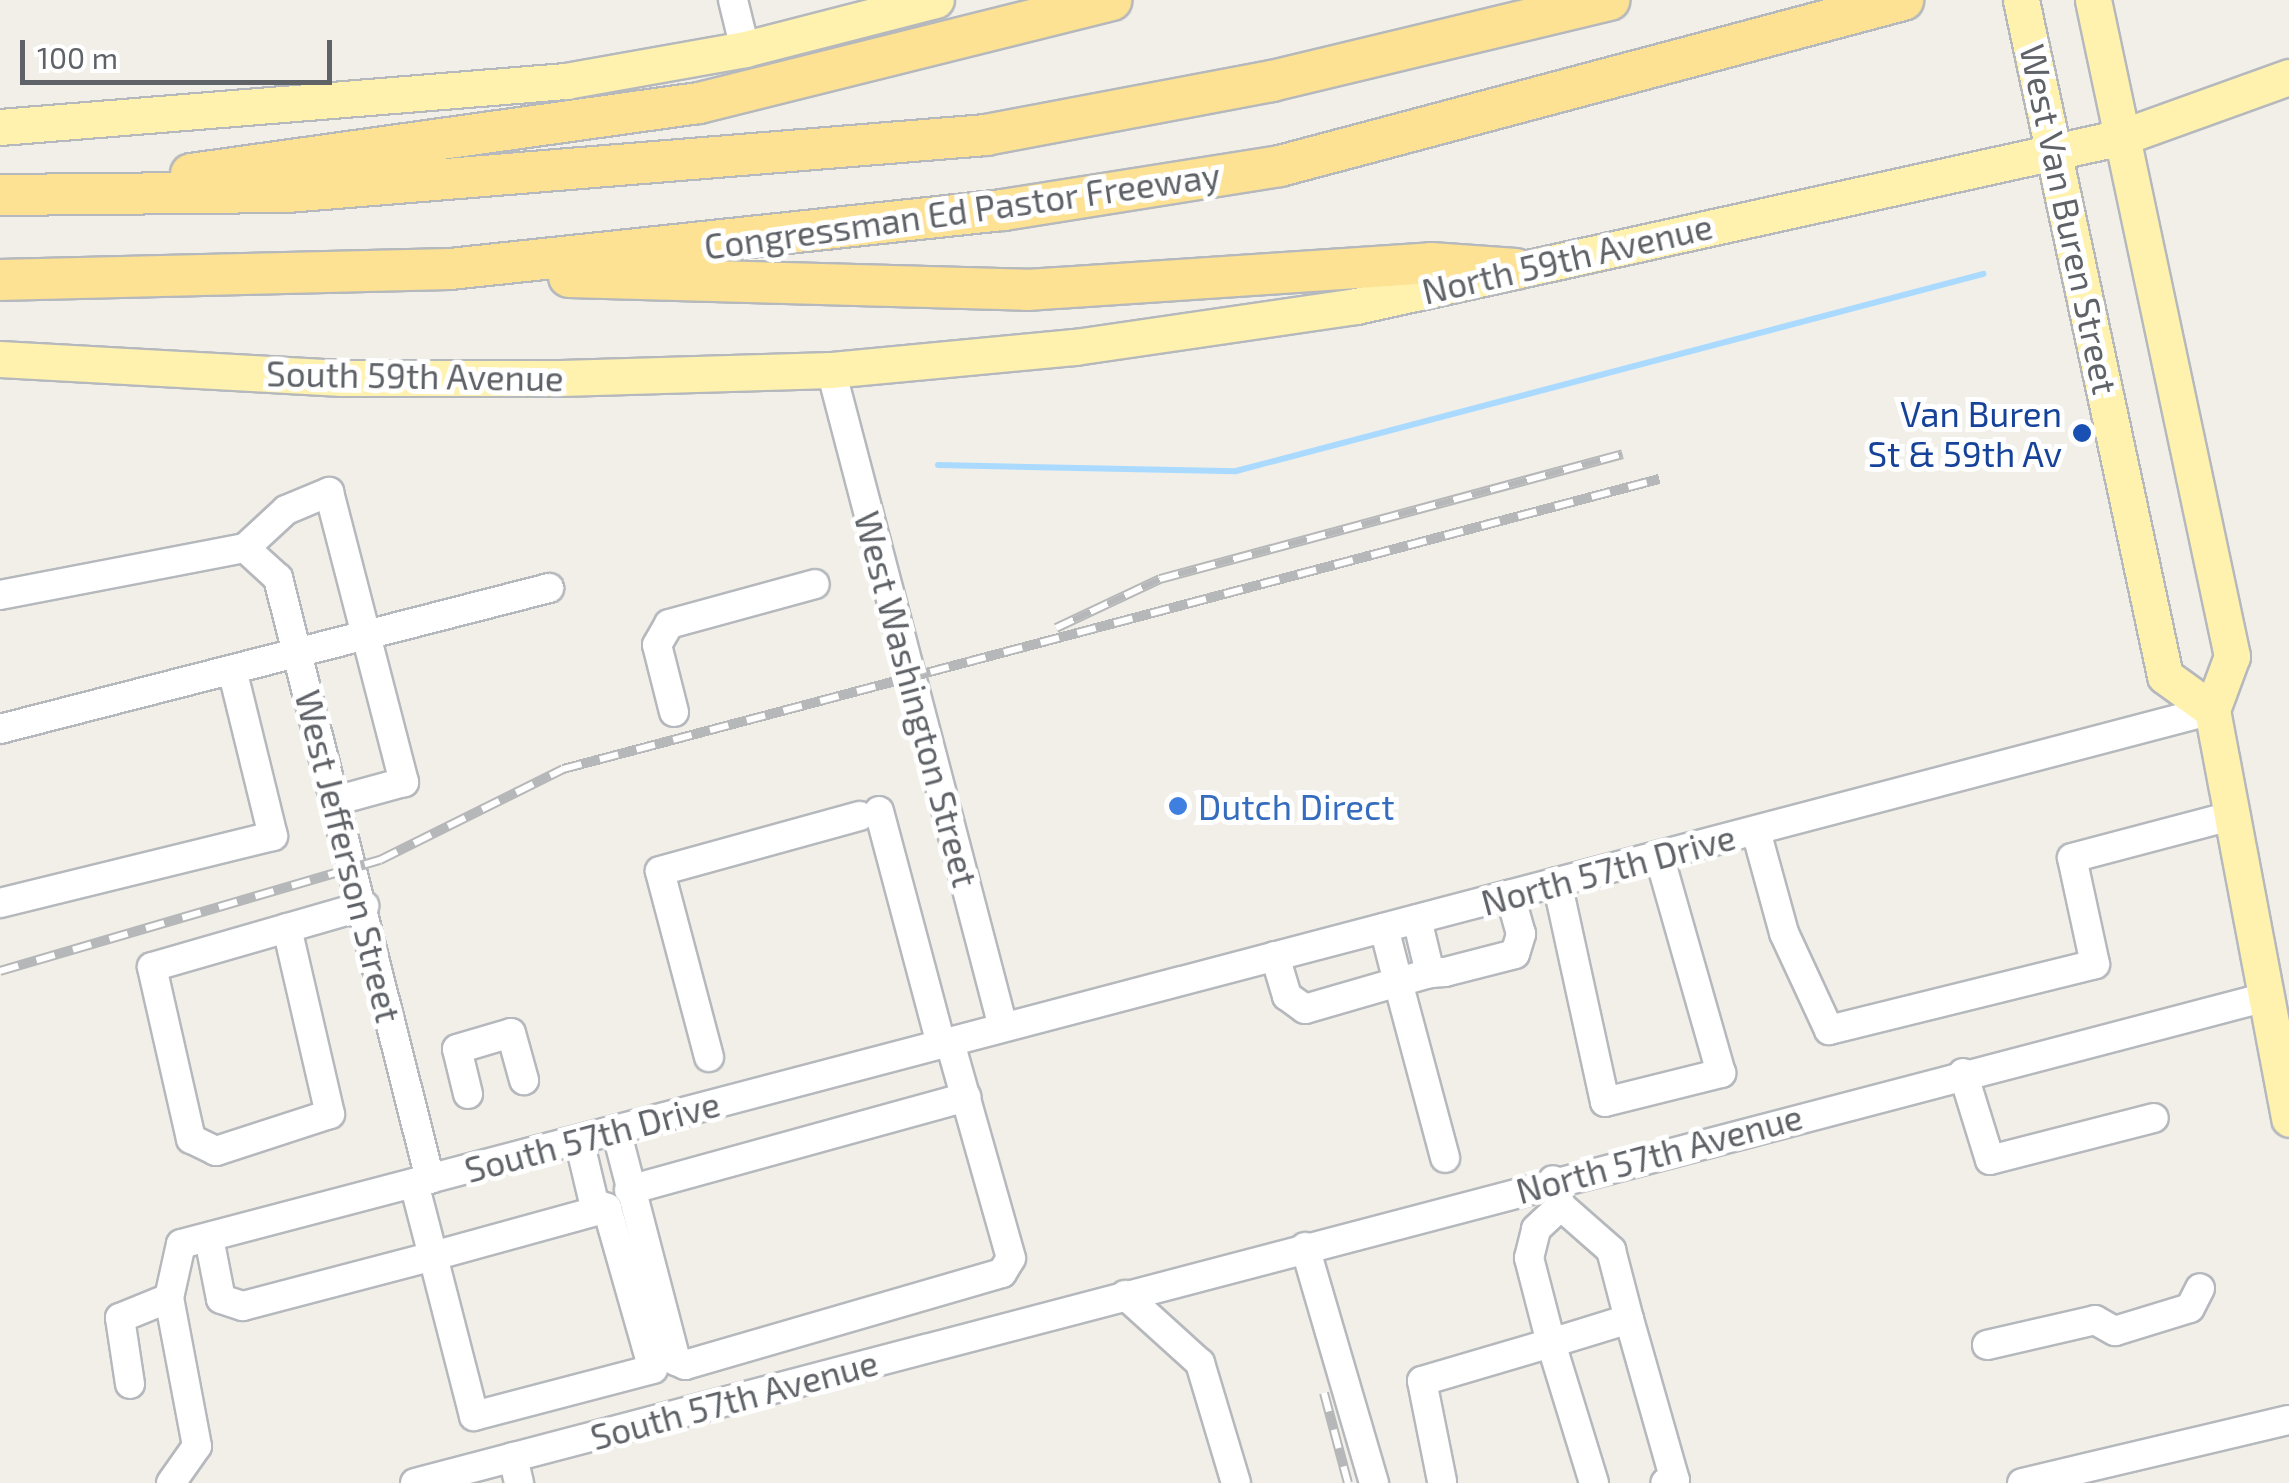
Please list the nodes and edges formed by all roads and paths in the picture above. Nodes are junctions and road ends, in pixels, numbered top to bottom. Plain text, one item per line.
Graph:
1 (732, 0) edge
2 (936, 0) edge
3 (1111, 0) edge
4 (1609, 0) edge
5 (1904, 0) edge
6 (2021, 0) edge
7 (2093, 0) edge
8 (745, 49) junction
9 (2289, 77) edge
10 (0, 127) edge
11 (2122, 137) junction
12 (2056, 151) junction
13 (114, 190) junction
14 (0, 195) edge
15 (450, 268) junction
16 (1516, 269) junction
17 (0, 280) edge
18 (0, 360) edge
19 (831, 370) junction
20 (245, 548) junction
21 (815, 584) dead end
22 (549, 588) dead end
23 (0, 595) edge
24 (367, 638) junction
25 (298, 655) junction
26 (233, 673) junction
27 (2212, 710) junction
28 (674, 712) dead end
29 (0, 728) edge
30 (338, 800) junction
31 (2231, 816) junction
32 (1756, 831) junction
33 (1659, 856) junction
34 (1557, 882) junction
35 (1510, 895) junction
36 (0, 904) edge
37 (364, 906) junction
38 (1417, 919) junction
39 (287, 928) junction
40 (1384, 928) junction
41 (1276, 956) junction
42 (1430, 973) junction
43 (1398, 982) junction
44 (2266, 997) junction
45 (1003, 1027) junction
46 (945, 1043) junction
47 (709, 1057) dead end
48 (1963, 1073) junction
49 (524, 1080) dead end
50 (468, 1094) dead end
51 (966, 1097) junction
52 (2154, 1118) dead end
53 (2289, 1119) edge
54 (616, 1130) junction
55 (578, 1140) junction
56 (1445, 1158) dead end
57 (422, 1181) junction
58 (629, 1190) junction
59 (1557, 1193) junction
60 (606, 1208) junction
61 (195, 1241) junction
62 (1305, 1247) junction
63 (433, 1256) junction
64 (2200, 1288) dead end
65 (1125, 1295) junction
66 (169, 1298) junction
67 (1054, 1314) joint
68 (1629, 1319) junction
69 (1551, 1342) junction
70 (1988, 1345) dead end
71 (130, 1384) dead end
72 (2289, 1420) edge
73 (516, 1470) edge
74 (1442, 1481) edge
75 (171, 1483) edge
76 (414, 1483) edge
77 (1236, 1483) edge
78 (1374, 1483) edge
79 (1594, 1483) edge
80 (1666, 1483) edge
81 (2022, 1483) edge

1 - 8 street
2 - 8 main road
3 - 13 highway
4 - 13 highway, Congressman Ed Pastor Freeway
5 - 15 highway, Congressman Ed Pastor Freeway
6 - 12 main road, West Van Buren Street
7 - 11 main road, West Van Buren Street
8 - 10 main road
9 - 11 main road, North 59th Avenue
11 - 12 main road, North 59th Avenue
11 - 27 main road, West Van Buren Street
12 - 16 main road, North 59th Avenue
12 - 27 main road, West Van Buren Street
13 - 14 highway, Congressman Ed Pastor Freeway
15 - 16 highway
15 - 17 highway, Congressman Ed Pastor Freeway
16 - 19 main road, North 59th Avenue
18 - 19 main road, South 59th Avenue
19 - 45 street, West Washington Street
20 - 23 street
20 - 24 street
20 - 25 street, West Jefferson Street
21 - 28 street
22 - 24 street
24 - 25 street
24 - 30 street
25 - 26 street
25 - 30 street, West Jefferson Street
26 - 29 street
26 - 36 street
27 - 31 main road
27 - 32 street, North 57th Drive
30 - 37 street, West Jefferson Street
31 - 32 street
31 - 44 main road
32 - 33 street, North 57th Drive
33 - 34 street, North 57th Drive
33 - 34 street
34 - 35 street, North 57th Drive
35 - 38 street, North 57th Drive
35 - 42 street
37 - 39 street
37 - 57 street, West Jefferson Street
38 - 40 street, North 57th Drive
38 - 42 street
39 - 39 street
40 - 41 street, North 57th Drive
40 - 43 street
41 - 43 street
41 - 45 street, North 57th Drive
42 - 43 street
43 - 56 street
44 - 48 street, North 57th Avenue
44 - 53 main road
45 - 46 street, South 57th Drive
46 - 47 street
46 - 51 street
46 - 54 street, South 57th Drive
48 - 52 street
48 - 59 street, North 57th Avenue
49 - 50 street
51 - 58 street
51 - 58 street
54 - 55 street, South 57th Drive
54 - 58 street
55 - 57 street, South 57th Drive
55 - 60 street
57 - 61 street, South 57th Drive
57 - 63 street, West Jefferson Street
59 - 62 street, North 57th Avenue
59 - 68 street
59 - 69 street
60 - 63 street
60 - 63 street, West Jefferson Street
61 - 63 street
61 - 66 street
62 - 65 street, North 57th Avenue
62 - 78 street
64 - 70 street
65 - 67 street, North 57th Avenue
65 - 77 street
66 - 71 street
66 - 75 street
67 - 73 street, South 57th Avenue
68 - 69 street
68 - 80 street
69 - 74 street
69 - 79 street
72 - 81 street
73 - 76 street, South 57th Avenue

